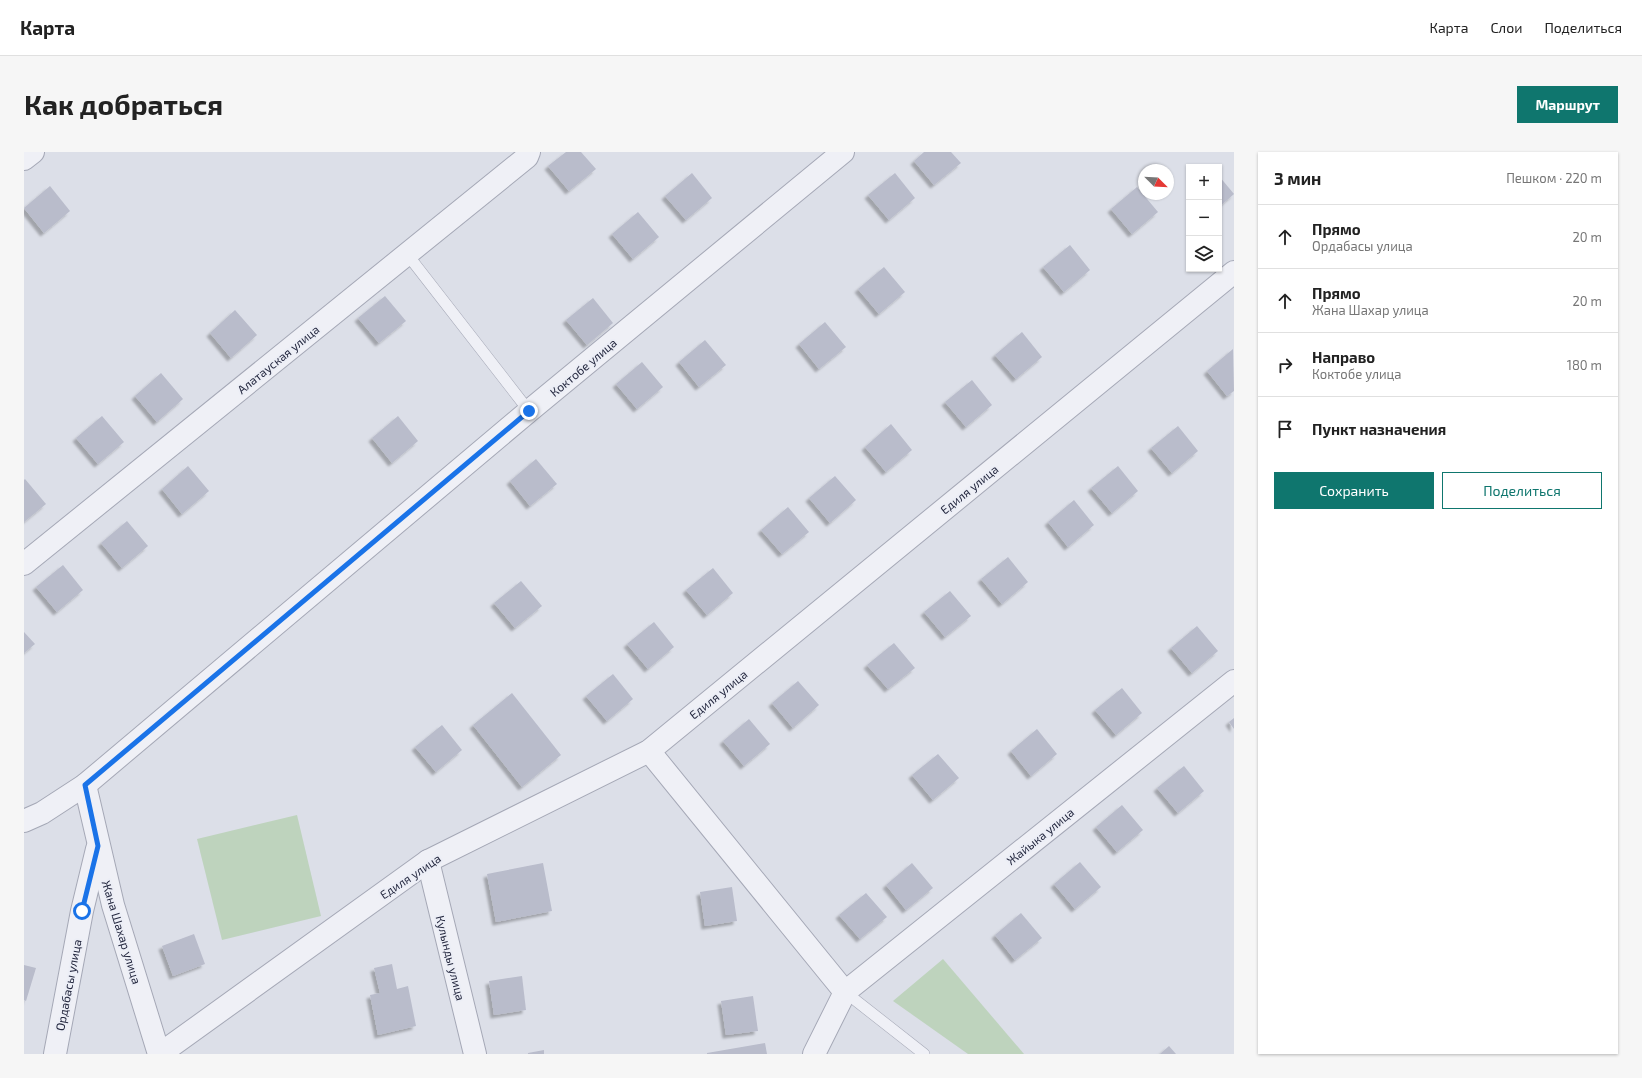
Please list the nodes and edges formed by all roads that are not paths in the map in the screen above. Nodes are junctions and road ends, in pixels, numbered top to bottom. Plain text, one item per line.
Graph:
1 (33, 152) edge
2 (529, 152) edge
3 (843, 152) edge
4 (24, 159) edge
5 (407, 254) junction
6 (1234, 272) edge
7 (529, 411) junction
8 (24, 564) edge
9 (1234, 681) edge
10 (649, 751) junction
11 (85, 785) junction
12 (24, 821) edge
13 (98, 846) junction
14 (428, 861) junction
15 (845, 992) junction
16 (55, 1054) edge
17 (160, 1054) edge
18 (475, 1054) edge
19 (814, 1054) edge
20 (924, 1054) edge

1 - 4 street
2 - 5 street, Алатауская улица
3 - 7 street, Коктобе улица
5 - 7 lane
5 - 8 street, Алатауская улица
6 - 10 street, Едиля улица
7 - 11 street, Коктобе улица
9 - 15 street, Жайыка улица
10 - 14 street, Едиля улица
10 - 15 street
11 - 12 street, Коктобе улица
11 - 13 street, Жана Шахар улица
13 - 16 street, Ордабасы улица
13 - 17 street, Жана Шахар улица
14 - 17 street, Едиля улица
14 - 18 street, Кулынды улица
15 - 19 street
15 - 20 lane

